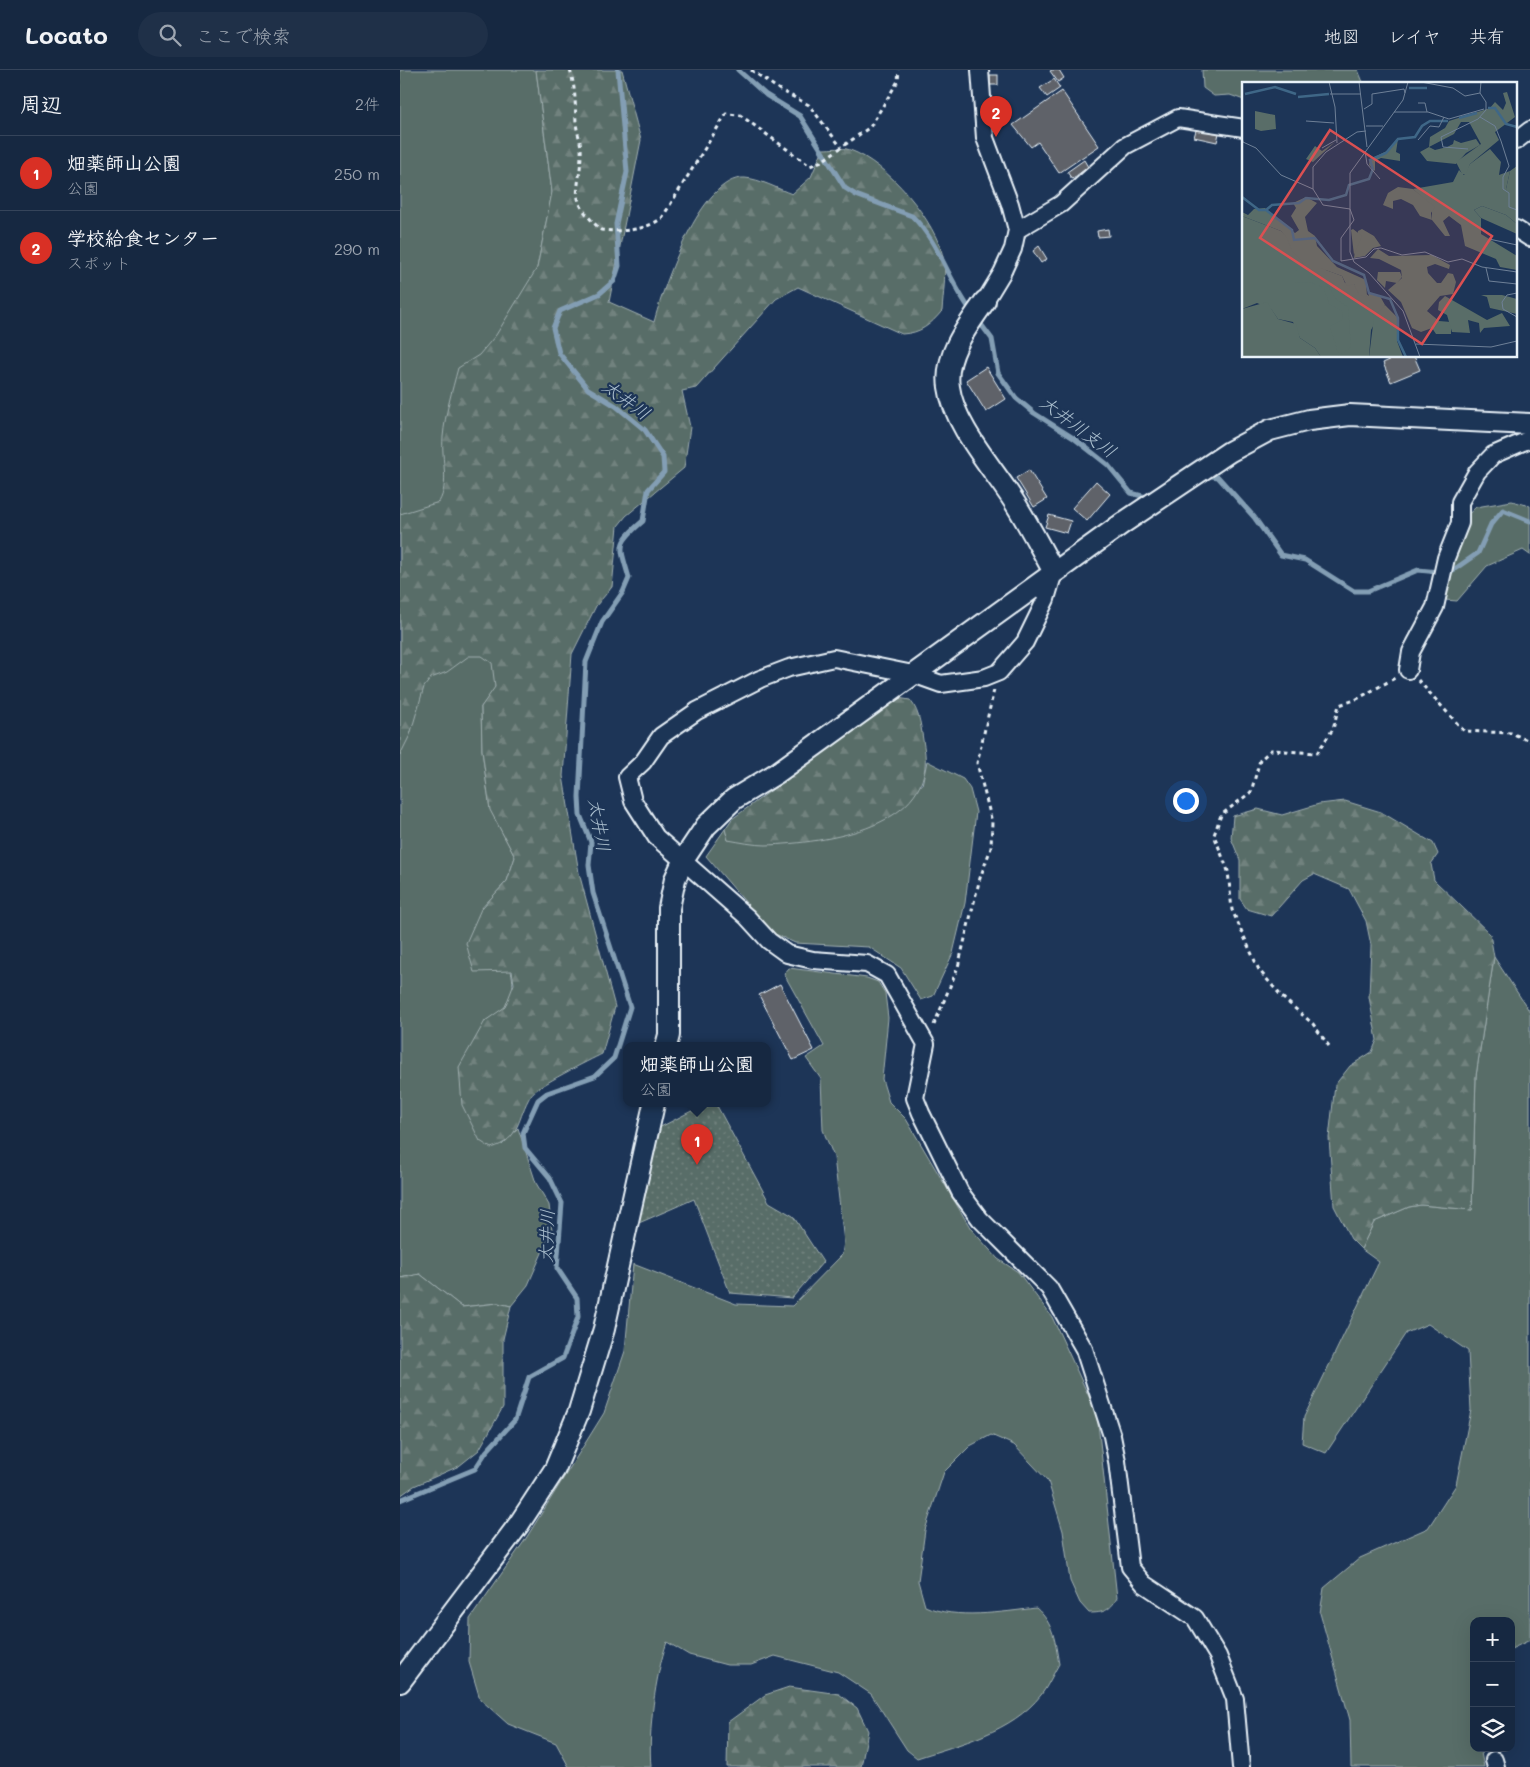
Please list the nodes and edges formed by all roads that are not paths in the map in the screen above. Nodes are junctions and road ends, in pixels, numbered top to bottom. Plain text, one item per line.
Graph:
1 (980, 70) edge
2 (1242, 128) edge
3 (1530, 130) edge
4 (1518, 139) edge
5 (1518, 229) edge
6 (1017, 230) junction
7 (1530, 238) edge
8 (985, 301) joint
9 (1530, 424) edge
10 (1530, 439) edge
11 (1054, 572) junction
12 (1408, 670) road end
13 (913, 674) junction
14 (684, 859) junction
15 (667, 1042) edge
16 (653, 1107) edge
17 (400, 1682) edge
18 (1241, 1767) edge

1 - 6 street
2 - 6 street
3 - 4 street
5 - 7 street
6 - 8 street
8 - 11 street
9 - 11 street
10 - 12 street
11 - 13 street
11 - 13 street
13 - 14 street
13 - 14 street
14 - 15 street
14 - 18 street
16 - 17 street

